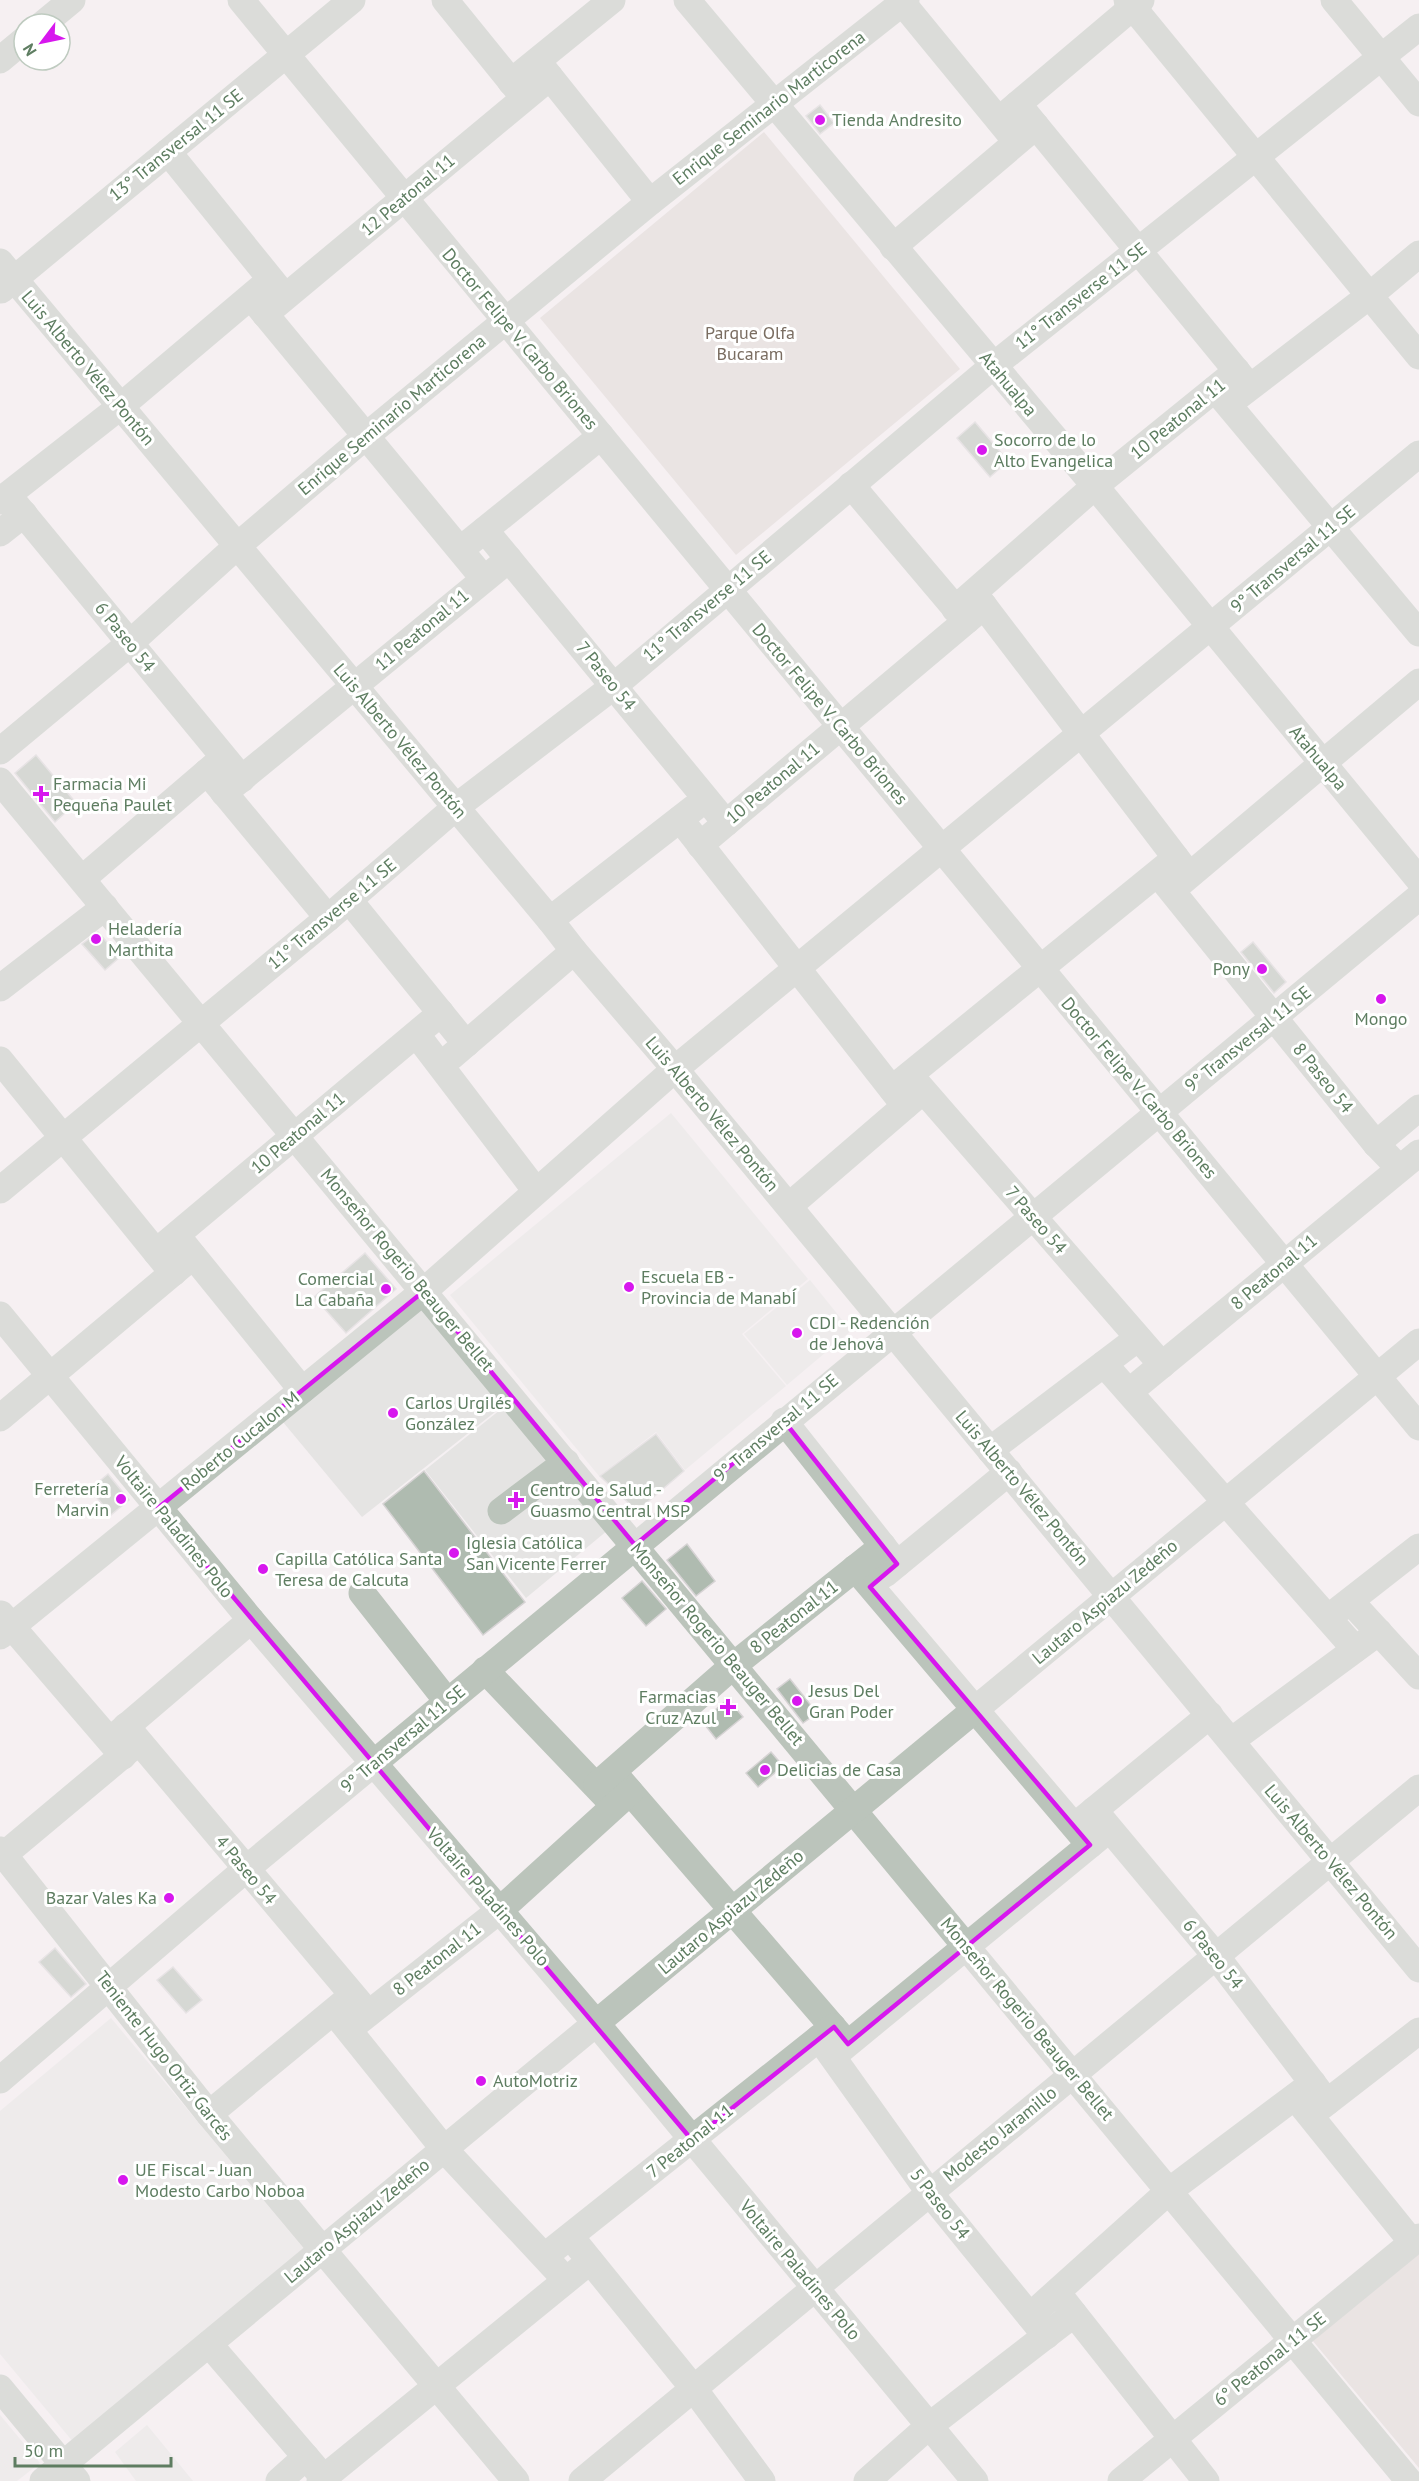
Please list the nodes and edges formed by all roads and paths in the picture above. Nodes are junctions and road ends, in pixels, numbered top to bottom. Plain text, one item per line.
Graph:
1 (72, 0) edge
2 (241, 0) edge
3 (352, 0) edge
4 (445, 0) edge
5 (612, 0) edge
6 (687, 0) edge
7 (1334, 0) edge
8 (903, 1) edge
9 (1134, 2) edge
10 (58, 12) edge
11 (1419, 27) edge
12 (12, 50) edge
13 (286, 55) junction
14 (1382, 57) junction
15 (0, 60) edge
16 (544, 69) junction
17 (518, 90) junction
18 (1419, 103) edge
19 (775, 106) junction
20 (1008, 112) junction
21 (1027, 134) junction
22 (168, 152) junction
23 (1254, 158) junction
24 (404, 198) junction
25 (650, 202) junction
26 (893, 247) junction
27 (1140, 249) junction
28 (1419, 254) edge
29 (5, 277) edge
30 (1369, 296) junction
31 (268, 297) junction
32 (505, 321) junction
33 (1419, 356) edge
34 (993, 366) junction
35 (1243, 379) junction
36 (1222, 396) junction
37 (120, 406) junction
38 (366, 436) junction
39 (601, 436) junction
40 (1419, 454) edge
41 (851, 485) junction
42 (1095, 486) junction
43 (10, 503) edge
44 (1330, 528) junction
45 (485, 530) junction
46 (1, 532) edge
47 (236, 547) junction
48 (460, 550) junction
49 (509, 559) junction
50 (484, 579) junction
51 (727, 589) junction
52 (970, 608) junction
53 (1210, 627) junction
54 (1419, 633) edge
55 (130, 643) junction
56 (1419, 681) edge
57 (355, 686) junction
58 (614, 686) junction
59 (841, 727) junction
60 (1082, 734) junction
61 (0, 751) edge
62 (1323, 763) junction
63 (216, 764) junction
64 (0, 781) edge
65 (233, 786) junction
66 (706, 799) junction
67 (456, 807) junction
68 (680, 819) junction
69 (726, 823) junction
70 (700, 845) junction
71 (942, 849) junction
72 (1174, 874) junction
73 (82, 879) junction
74 (1419, 880) edge
75 (1419, 897) edge
76 (349, 900) junction
77 (105, 907) junction
78 (328, 918) junction
79 (550, 920) junction
80 (574, 951) junction
81 (1040, 968) junction
82 (797, 969) junction
83 (0, 988) edge
84 (441, 1013) junction
85 (1275, 1018) junction
86 (202, 1024) junction
87 (417, 1035) junction
88 (466, 1044) junction
89 (0, 1060) edge
90 (439, 1067) junction
91 (675, 1069) junction
92 (908, 1090) junction
93 (1158, 1112) junction
94 (1410, 1116) edge
95 (295, 1135) junction
96 (63, 1138) junction
97 (1376, 1144) junction
98 (1419, 1146) edge
99 (1409, 1160) edge
100 (0, 1190) edge
101 (536, 1191) junction
102 (789, 1206) junction
103 (1034, 1217) junction
104 (166, 1243) junction
105 (1284, 1264) junction
106 (183, 1265) junction
107 (424, 1291) junction
108 (0, 1315) edge
109 (893, 1332) junction
110 (1138, 1338) junction
111 (1419, 1342) edge
112 (1104, 1364) junction
113 (1162, 1365) junction
114 (50, 1376) junction
115 (1377, 1377) junction
116 (302, 1390) junction
117 (1129, 1392) junction
118 (0, 1418) edge
119 (784, 1421) junction
120 (1419, 1427) edge
121 (990, 1450) junction
122 (566, 1462) junction
123 (1009, 1472) junction
124 (1226, 1502) junction
125 (158, 1508) junction
126 (501, 1511) dead end
127 (635, 1545) junction
128 (1419, 1547) edge
129 (890, 1555) junction
130 (862, 1578) junction
131 (362, 1593) dead end
132 (1112, 1597) junction
133 (1351, 1602) junction
134 (1328, 1618) junction
135 (251, 1620) junction
136 (4, 1625) edge
137 (1378, 1632) junction
138 (1355, 1648) junction
139 (734, 1665) junction
140 (485, 1670) junction
141 (1419, 1676) edge
142 (447, 1701) junction
143 (975, 1710) junction
144 (1210, 1715) junction
145 (124, 1741) junction
146 (1231, 1742) junction
147 (374, 1764) junction
148 (1419, 1788) edge
149 (613, 1789) junction
150 (854, 1810) junction
151 (1092, 1827) junction
152 (1, 1854) edge
153 (1330, 1861) junction
154 (246, 1869) junction
155 (500, 1910) junction
156 (733, 1912) junction
157 (967, 1946) junction
158 (1216, 1956) junction
159 (1419, 1969) edge
160 (110, 1987) junction
161 (351, 2012) junction
162 (596, 2023) junction
163 (1419, 2031) edge
164 (834, 2041) junction
165 (1073, 2075) junction
166 (0, 2080) edge
167 (1311, 2099) junction
168 (209, 2114) junction
169 (692, 2140) junction
170 (444, 2149) junction
171 (929, 2192) junction
172 (1169, 2192) junction
173 (570, 2237) junction
174 (1416, 2239) edge
175 (322, 2250) junction
176 (545, 2256) junction
177 (590, 2261) junction
178 (567, 2280) junction
179 (815, 2288) junction
180 (1057, 2292) junction
181 (1074, 2314) junction
182 (1038, 2326) junction
183 (1294, 2341) junction
184 (209, 2344) junction
185 (436, 2386) junction
186 (0, 2388) edge
187 (694, 2389) junction
188 (929, 2426) junction
189 (1173, 2437) junction
190 (293, 2473) edge
191 (61, 2475) edge
192 (322, 2480) edge
193 (1407, 2480) edge
194 (516, 2481) edge
195 (582, 2481) edge
196 (762, 2481) edge
197 (867, 2481) edge
198 (975, 2481) edge
199 (1121, 2481) edge
200 (1206, 2481) edge

1 - 10 street
2 - 13 street, Doctor Felipe V. Carbo Briones
3 - 13 street, 13° Transversal 11 SE
4 - 17 street
5 - 16 street, 12 Peatonal 11
6 - 19 street, Atahualpa
7 - 14 street
8 - 19 street, Enrique Seminario Marticorena
8 - 20 street
9 - 20 street
9 - 23 street
11 - 14 street, 11° Transverse 11 SE
12 - 15 street
13 - 22 street, 13° Transversal 11 SE
13 - 24 street, Doctor Felipe V. Carbo Briones
14 - 18 street
14 - 23 street, 11° Transverse 11 SE
16 - 17 street, 12 Peatonal 11
16 - 25 street
17 - 24 street, 12 Peatonal 11
19 - 25 street, Enrique Seminario Marticorena
19 - 26 street, Atahualpa
20 - 21 street
21 - 26 street
21 - 27 street
22 - 29 street, 13° Transversal 11 SE
22 - 31 street
23 - 27 street, 11° Transverse 11 SE
23 - 30 street
24 - 31 street, 12 Peatonal 11
24 - 32 street, Doctor Felipe V. Carbo Briones
25 - 32 street, Enrique Seminario Marticorena
26 - 34 street, Atahualpa
27 - 34 street, 11° Transverse 11 SE
27 - 35 street
28 - 30 street, 10 Peatonal 11
29 - 37 street, Luis Alberto Vélez Pontón
30 - 33 street
30 - 35 street, 10 Peatonal 11
31 - 37 street, 12 Peatonal 11
31 - 38 street
32 - 38 street, Enrique Seminario Marticorena
32 - 39 street, Doctor Felipe V. Carbo Briones
34 - 41 street, 11° Transverse 11 SE
34 - 42 street, Atahualpa
35 - 36 street, 10 Peatonal 11
36 - 42 street, 10 Peatonal 11
36 - 44 street
37 - 43 street, 12 Peatonal 11
37 - 47 street, Luis Alberto Vélez Pontón
38 - 47 street, Enrique Seminario Marticorena
38 - 48 street
39 - 45 street
39 - 51 street, Doctor Felipe V. Carbo Briones
40 - 44 street, 9° Transversal 11 SE
41 - 51 street, 11° Transverse 11 SE
41 - 52 street, 8 Paseo 54
42 - 52 street, 10 Peatonal 11
42 - 53 street, Atahualpa
43 - 46 street, 12 Peatonal 11
43 - 55 street, 6 Paseo 54
44 - 53 street, 9° Transversal 11 SE
44 - 54 street
45 - 48 street
45 - 49 street, 7 Paseo 54
47 - 55 street, Enrique Seminario Marticorena
47 - 57 street, Luis Alberto Vélez Pontón
48 - 50 street
49 - 50 street, 11 Peatonal 11
49 - 58 street, 7 Paseo 54
50 - 57 street, 11 Peatonal 11
51 - 58 street, 11° Transverse 11 SE
51 - 59 street, Doctor Felipe V. Carbo Briones
52 - 59 street, 10 Peatonal 11
52 - 60 street, 8 Paseo 54
53 - 60 street, 9° Transversal 11 SE
53 - 62 street, Atahualpa
55 - 61 street, Enrique Seminario Marticorena
55 - 63 street, 6 Paseo 54
56 - 62 street
57 - 65 street, 11 Peatonal 11
57 - 67 street, Luis Alberto Vélez Pontón
58 - 66 street, 7 Paseo 54
58 - 67 street, 11° Transverse 11 SE
59 - 69 street, 10 Peatonal 11
59 - 71 street, Doctor Felipe V. Carbo Briones
60 - 71 street, 9° Transversal 11 SE
60 - 72 street, 8 Paseo 54
62 - 72 street
62 - 74 street, Atahualpa
63 - 65 street, 6 Paseo 54
63 - 73 street
64 - 73 street, Monseñor Rogerio Beauger Bellet
65 - 78 street, 6 Paseo 54
66 - 68 street, 10 Peatonal 11
66 - 69 street, 7 Paseo 54
67 - 76 street, 11° Transverse 11 SE
67 - 79 street, Luis Alberto Vélez Pontón
68 - 70 street, 7 Paseo 54
68 - 79 street, 10 Peatonal 11
69 - 70 street, 10 Peatonal 11
70 - 82 street, 7 Paseo 54
71 - 81 street, Doctor Felipe V. Carbo Briones
71 - 82 street, 9° Transversal 11 SE
72 - 81 street
72 - 85 street, 8 Paseo 54
73 - 77 street, Monseñor Rogerio Beauger Bellet
75 - 85 street, 9° Transversal 11 SE
76 - 78 street, 11° Transverse 11 SE
76 - 84 street
77 - 83 street
77 - 86 street, Monseñor Rogerio Beauger Bellet
78 - 86 street, 11° Transverse 11 SE
79 - 80 street, Luis Alberto Vélez Pontón
80 - 88 street
80 - 91 street, Luis Alberto Vélez Pontón
81 - 92 street
81 - 93 street, Doctor Felipe V. Carbo Briones
82 - 91 street, 9° Transversal 11 SE
82 - 92 street, 7 Paseo 54
84 - 87 street, 10 Peatonal 11
84 - 88 street
85 - 93 street, 9° Transversal 11 SE
85 - 97 street, 8 Paseo 54
86 - 95 street, Monseñor Rogerio Beauger Bellet
86 - 96 street, 11° Transverse 11 SE
87 - 90 street
87 - 95 street, 10 Peatonal 11
88 - 90 street
89 - 96 street
90 - 101 street
91 - 101 street, 9° Transversal 11 SE
91 - 102 street, Luis Alberto Vélez Pontón
92 - 102 street
92 - 103 street, 7 Paseo 54
93 - 103 street, 9° Transversal 11 SE
93 - 105 street, Doctor Felipe V. Carbo Briones
94 - 97 street
94 - 98 street
95 - 104 street, 10 Peatonal 11
95 - 107 street, Monseñor Rogerio Beauger Bellet
96 - 100 street, 11° Transverse 11 SE
96 - 104 street
97 - 99 street, 8 Paseo 54
99 - 105 street, 8 Peatonal 11
101 - 107 street, 9° Transversal 11 SE
102 - 109 street, Luis Alberto Vélez Pontón
103 - 109 street, 9° Transversal 11 SE
103 - 110 street, 7 Paseo 54
104 - 106 street
105 - 113 street, 8 Peatonal 11
105 - 115 street, Doctor Felipe V. Carbo Briones
106 - 114 street
106 - 116 street
107 - 116 street, Roberto Cucalon M
107 - 122 street, Monseñor Rogerio Beauger Bellet
108 - 114 street, Voltaire Paladines Polo
109 - 119 street, 9° Transversal 11 SE
109 - 121 street, Luis Alberto Vélez Pontón
110 - 112 street
110 - 113 street, 7 Paseo 54
111 - 115 street, Lautaro Aspiazu Zedeño
112 - 117 street
112 - 121 street
113 - 117 street, 8 Peatonal 11
114 - 118 street
114 - 125 street, Voltaire Paladines Polo
115 - 120 street, Doctor Felipe V. Carbo Briones
115 - 124 street, Lautaro Aspiazu Zedeño
116 - 125 street, Roberto Cucalon M
117 - 124 street
119 - 127 street, 9° Transversal 11 SE
119 - 129 street
121 - 123 street, Luis Alberto Vélez Pontón
122 - 126 street
122 - 127 street, Monseñor Rogerio Beauger Bellet
123 - 129 street, 8 Peatonal 11
123 - 132 street, Luis Alberto Vélez Pontón
124 - 132 street, Lautaro Aspiazu Zedeño
124 - 134 street
125 - 135 street, Voltaire Paladines Polo
125 - 136 street, Roberto Cucalon M
127 - 139 street, Monseñor Rogerio Beauger Bellet
127 - 140 street, 9° Transversal 11 SE
128 - 133 street
129 - 130 street, 8 Peatonal 11
130 - 139 street, 8 Peatonal 11
130 - 143 street, 6 Paseo 54
131 - 142 street
132 - 143 street, Lautaro Aspiazu Zedeño
132 - 144 street, Luis Alberto Vélez Pontón
133 - 134 street
133 - 137 street
134 - 138 street
135 - 145 street
135 - 147 street, Voltaire Paladines Polo
136 - 145 street, 4 Paseo 54
137 - 138 street
137 - 141 street
138 - 146 street
139 - 149 street, 8 Peatonal 11
139 - 150 street, Monseñor Rogerio Beauger Bellet
140 - 142 street, 9° Transversal 11 SE
140 - 149 street, 5 Paseo 54
142 - 147 street, 9° Transversal 11 SE
143 - 150 street, Lautaro Aspiazu Zedeño
143 - 151 street, 6 Paseo 54
144 - 146 street, Luis Alberto Vélez Pontón
144 - 151 street, 7 Peatonal 11
145 - 152 street
145 - 154 street, 4 Paseo 54
146 - 153 street, Luis Alberto Vélez Pontón
147 - 154 street, 9° Transversal 11 SE
147 - 155 street, Voltaire Paladines Polo
148 - 153 street, Modesto Jaramillo
149 - 155 street, 8 Peatonal 11
149 - 156 street, 5 Paseo 54
150 - 156 street, Lautaro Aspiazu Zedeño
150 - 157 street, Monseñor Rogerio Beauger Bellet
151 - 157 street, 7 Peatonal 11
151 - 158 street, 6 Paseo 54
152 - 160 street, Teniente Hugo Ortiz Garcés
153 - 158 street, Modesto Jaramillo
153 - 159 street, Luis Alberto Vélez Pontón
154 - 160 street, 9° Transversal 11 SE
154 - 161 street, 4 Paseo 54
155 - 161 street, 8 Peatonal 11
155 - 162 street, Voltaire Paladines Polo
156 - 162 street, Lautaro Aspiazu Zedeño
156 - 164 street, 5 Paseo 54
157 - 164 street, 7 Peatonal 11
157 - 165 street, Monseñor Rogerio Beauger Bellet
158 - 165 street, Modesto Jaramillo
158 - 167 street, 6 Paseo 54
160 - 166 street, 9° Transversal 11 SE
160 - 168 street, Teniente Hugo Ortiz Garcés
161 - 168 street, 8 Peatonal 11
161 - 170 street, 4 Paseo 54
162 - 169 street, Voltaire Paladines Polo
162 - 170 street, Lautaro Aspiazu Zedeño
163 - 167 street
164 - 169 street, 7 Peatonal 11
164 - 171 street, 5 Paseo 54
165 - 171 street, Modesto Jaramillo
165 - 172 street, Monseñor Rogerio Beauger Bellet
167 - 172 street
167 - 174 street, 6 Paseo 54
168 - 175 street, Teniente Hugo Ortiz Garcés
169 - 173 street, 7 Peatonal 11
169 - 179 street, Voltaire Paladines Polo
170 - 175 street, Lautaro Aspiazu Zedeño
170 - 176 street, 4 Paseo 54
171 - 179 street, Modesto Jaramillo
171 - 182 street, 5 Paseo 54
172 - 180 street
172 - 183 street, Monseñor Rogerio Beauger Bellet
173 - 176 street, 7 Peatonal 11
173 - 177 street
174 - 183 street, 6° Peatonal 11 SE
175 - 184 street, Lautaro Aspiazu Zedeño
175 - 185 street, Teniente Hugo Ortiz Garcés
176 - 178 street, 4 Paseo 54
177 - 178 street
177 - 187 street
178 - 185 street
179 - 187 street, Modesto Jaramillo
179 - 188 street, Voltaire Paladines Polo
180 - 181 street
180 - 182 street
181 - 182 street
181 - 189 street
182 - 188 street
183 - 189 street, 6° Peatonal 11 SE
183 - 193 street, Monseñor Rogerio Beauger Bellet
184 - 190 street
184 - 191 street, Lautaro Aspiazu Zedeño
185 - 192 street
185 - 194 street, Teniente Hugo Ortiz Garcés
186 - 191 street
187 - 195 street, Modesto Jaramillo
187 - 196 street
188 - 197 street
188 - 198 street, Voltaire Paladines Polo
189 - 199 street, 6° Peatonal 11 SE
189 - 200 street
190 - 192 street

